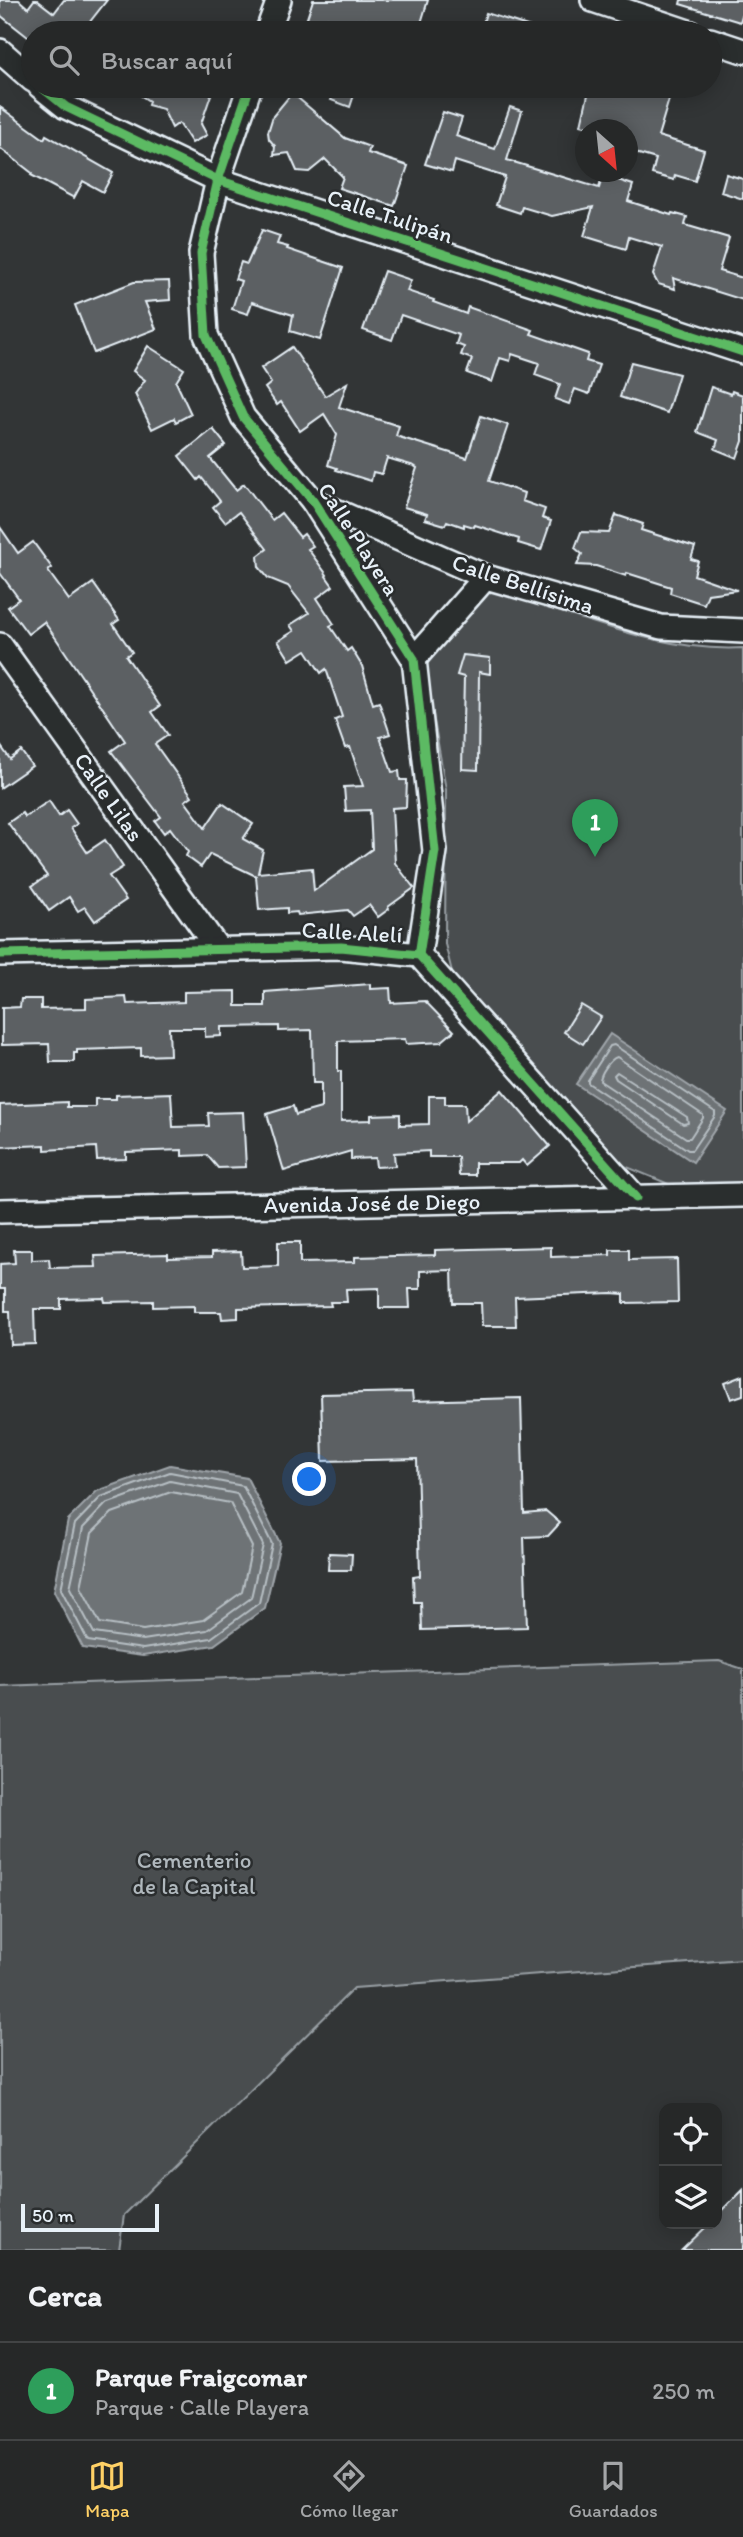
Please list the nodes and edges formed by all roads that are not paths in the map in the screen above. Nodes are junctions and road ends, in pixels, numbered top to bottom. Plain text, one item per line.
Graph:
1 (279, 0) edge
2 (593, 0) edge
3 (271, 21) edge
4 (655, 21) edge
5 (722, 44) edge
6 (0, 51) edge
7 (743, 51) edge
8 (21, 69) edge
9 (55, 98) edge
10 (246, 98) edge
11 (218, 180) junction
12 (743, 352) edge
13 (313, 501) junction
14 (486, 578) junction
15 (743, 631) edge
16 (0, 645) edge
17 (414, 659) junction
18 (218, 949) junction
19 (0, 954) edge
20 (419, 954) junction
21 (743, 1195) edge
22 (636, 1198) junction
23 (0, 1211) edge

1 - 3 street
2 - 4 street
5 - 7 street
6 - 8 street
9 - 11 street, Calle Tulipán
10 - 11 street, Calle Playera
11 - 12 street, Calle Tulipán
11 - 13 street, Calle Playera
13 - 14 street, Calle Bellísima
13 - 17 street, Calle Playera
14 - 15 street, Calle Bellísima
14 - 17 street
16 - 18 street, Calle Lilas
17 - 20 street, Calle Playera
18 - 19 street, Calle Alelí
18 - 20 street, Calle Alelí
20 - 22 street, Calle Alelí
21 - 22 street, Avenida José de Diego
22 - 23 street, Avenida José de Diego

